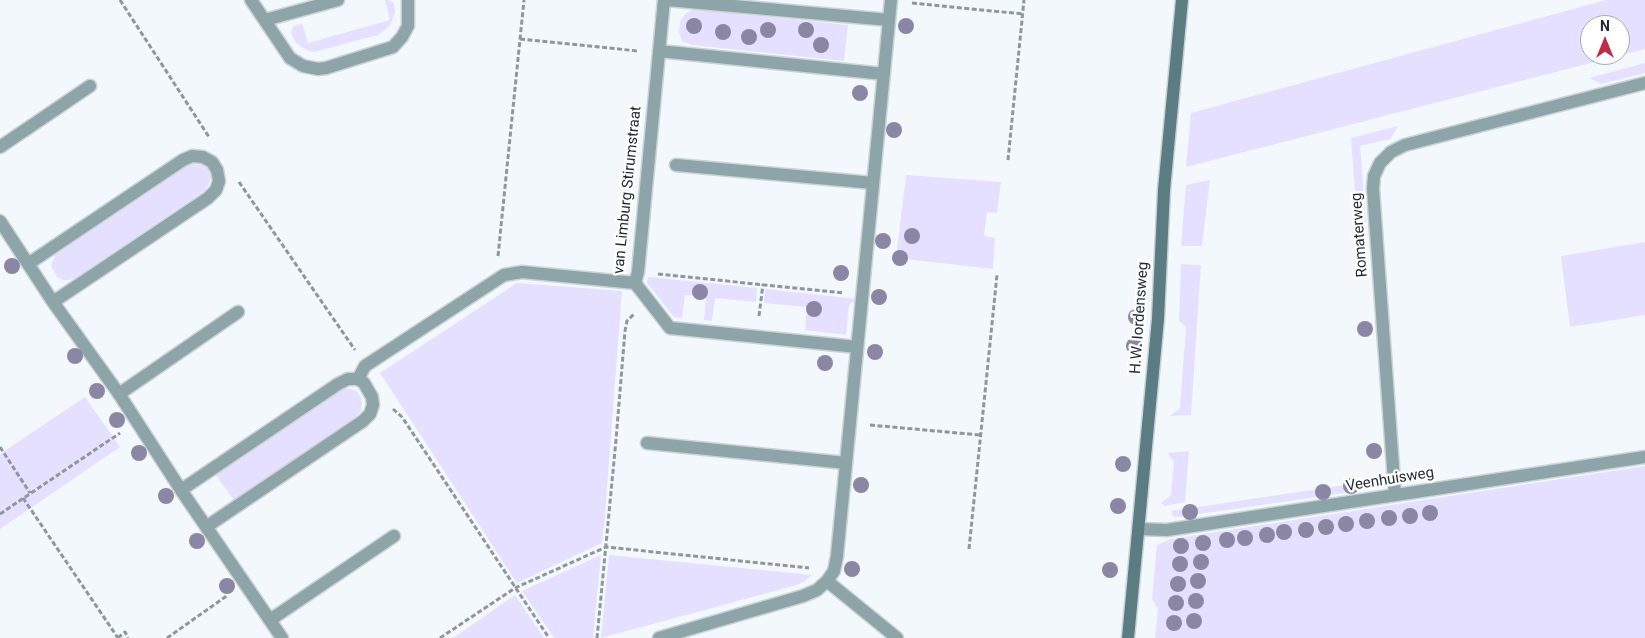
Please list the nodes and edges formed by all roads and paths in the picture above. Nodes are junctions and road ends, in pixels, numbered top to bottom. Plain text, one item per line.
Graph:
1 (120, 0) edge
2 (251, 0) edge
3 (338, 0) edge
4 (408, 0) edge
5 (524, 0) edge
6 (666, 0) edge
7 (891, 0) edge
8 (1024, 0) edge
9 (1182, 0) edge
10 (1022, 14) junction
11 (264, 20) junction
12 (889, 20) junction
13 (520, 39) junction
14 (659, 52) junction
15 (884, 74) junction
16 (1645, 83) edge
17 (90, 86) dead end
18 (0, 147) edge
19 (203, 157) junction
20 (1008, 160) dead end
21 (676, 165) dead end
22 (219, 181) junction
23 (873, 183) junction
24 (0, 221) edge
25 (28, 264) junction
26 (997, 276) dead end
27 (636, 277) junction
28 (498, 278) junction
29 (763, 284) junction
30 (862, 295) junction
31 (53, 302) junction
32 (650, 302) junction
33 (238, 312) dead end
34 (757, 336) junction
35 (857, 347) junction
36 (366, 366) junction
37 (358, 379) junction
38 (119, 394) junction
39 (373, 405) junction
40 (137, 422) junction
41 (850, 424) junction
42 (980, 435) junction
43 (647, 443) dead end
44 (0, 447) edge
45 (1645, 457) edge
46 (846, 463) junction
47 (181, 490) junction
48 (30, 493) junction
49 (1395, 495) junction
50 (23, 498) junction
51 (0, 514) edge
52 (206, 527) junction
53 (1139, 529) junction
54 (394, 536) dead end
55 (606, 546) junction
56 (970, 549) dead end
57 (830, 576) junction
58 (245, 584) junction
59 (515, 588) junction
60 (270, 620) junction
61 (118, 638) edge
62 (128, 638) edge
63 (167, 638) edge
64 (282, 638) edge
65 (440, 638) edge
66 (549, 638) edge
67 (597, 638) edge
68 (659, 638) edge
69 (897, 638) edge
70 (1128, 638) edge

1 - 19 path
2 - 11 street
3 - 11 street
4 - 11 street
5 - 13 path
6 - 12 street
6 - 14 street, van Limburg Stirumstraat
7 - 10 path
7 - 12 street
8 - 10 path
9 - 53 main road, H.W. Iordensweg
10 - 20 path
12 - 15 street
13 - 14 path
13 - 28 path
14 - 15 street
14 - 27 street, van Limburg Stirumstraat
15 - 23 street
16 - 49 street, Romaterweg
17 - 18 street
19 - 22 street
19 - 25 street
21 - 23 street
22 - 31 street
22 - 36 path
23 - 30 street
24 - 25 street
25 - 31 street
26 - 42 path
27 - 28 street, van Limburg Stirumstraat
27 - 29 path
27 - 32 street
28 - 36 street, van Limburg Stirumstraat
29 - 30 path
29 - 34 path
30 - 35 street
31 - 38 street
32 - 34 street
32 - 55 path
33 - 38 street
34 - 35 street
35 - 41 street
36 - 37 street, van Limburg Stirumstraat
37 - 39 street
37 - 47 street
38 - 40 street
39 - 52 street
39 - 59 path
40 - 47 street
40 - 48 path
41 - 42 path
41 - 46 street
42 - 56 path
43 - 46 street
44 - 48 path
45 - 49 street, Veenhuisweg
46 - 57 street
47 - 52 street
48 - 50 path
49 - 53 street, Veenhuisweg
50 - 51 path
50 - 61 path
52 - 58 street
53 - 70 main road, H.W. Iordensweg
54 - 60 street
55 - 57 path
55 - 59 path
55 - 67 path
57 - 68 street
57 - 69 street
58 - 60 street
58 - 63 path
59 - 65 path
59 - 66 path
60 - 64 street
61 - 62 path

